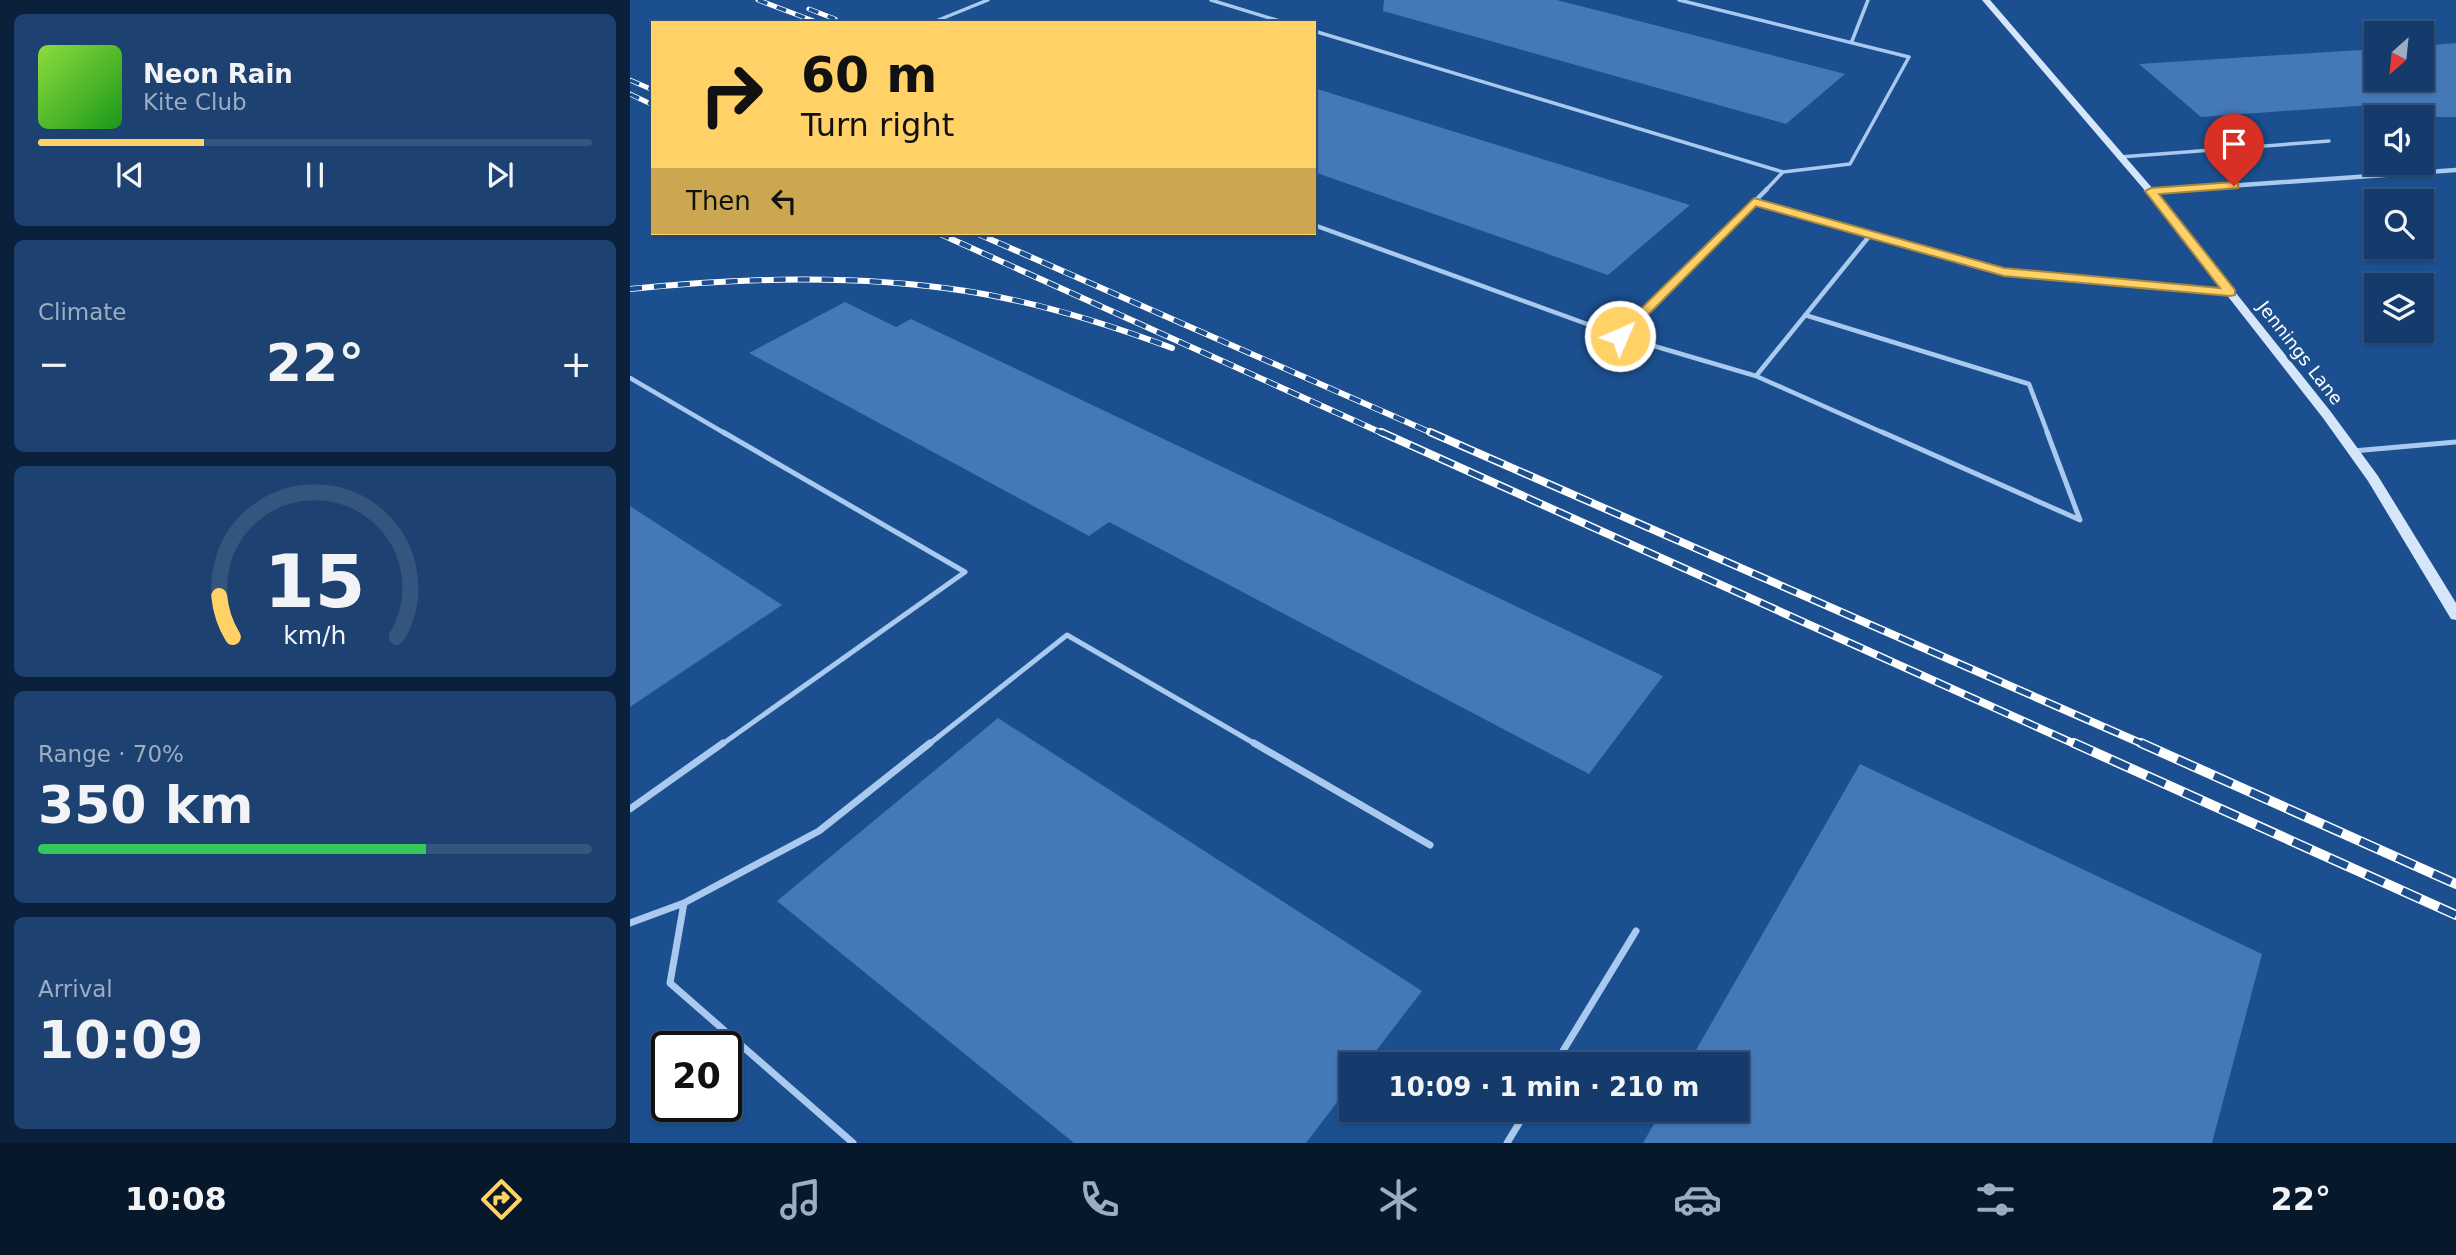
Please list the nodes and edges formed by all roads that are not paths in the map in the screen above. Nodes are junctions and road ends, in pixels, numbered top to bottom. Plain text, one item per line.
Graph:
1 (988, 0) edge
2 (1210, 0) edge
3 (1679, 0) edge
4 (1868, 0) edge
5 (1986, 0) edge
6 (936, 21) edge
7 (1279, 21) edge
8 (1316, 32) edge
9 (1852, 41) junction
10 (2329, 141) dead end
11 (2120, 157) junction
12 (2456, 170) edge
13 (1783, 172) junction
14 (2151, 191) junction
15 (1754, 202) junction
16 (1316, 226) edge
17 (1871, 234) junction
18 (2230, 293) junction
19 (1805, 315) junction
20 (1620, 336) junction
21 (1756, 376) junction
22 (630, 378) edge
23 (2456, 442) edge
24 (2353, 452) junction
25 (2456, 615) edge
26 (630, 809) edge
27 (1430, 845) dead end
28 (684, 903) junction
29 (630, 923) edge
30 (1636, 931) dead end
31 (1562, 1052) edge
32 (1520, 1122) edge
33 (853, 1143) edge
34 (1507, 1143) edge

1 - 6 lane
2 - 7 lane
3 - 9 lane
4 - 9 lane
5 - 11 street, Jennings Lane
8 - 13 lane
9 - 13 lane
10 - 11 lane
11 - 14 street, Jennings Lane
12 - 14 street
13 - 15 lane
14 - 18 street, Jennings Lane
15 - 17 lane
15 - 20 lane
16 - 20 lane
17 - 18 lane
17 - 19 lane
18 - 24 street, Jennings Lane
19 - 21 lane
19 - 21 lane
20 - 21 lane
22 - 26 lane
23 - 24 lane
24 - 25 street, Jennings Lane
27 - 28 lane
28 - 29 lane
28 - 33 lane
30 - 31 lane
32 - 34 lane

